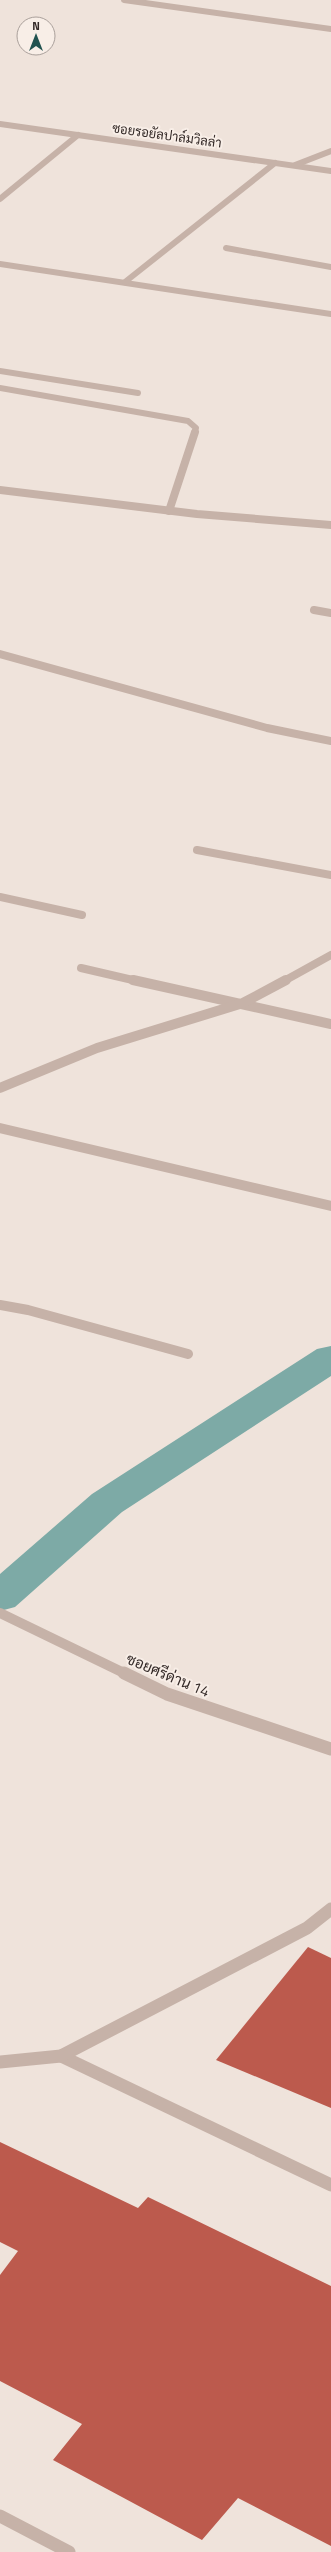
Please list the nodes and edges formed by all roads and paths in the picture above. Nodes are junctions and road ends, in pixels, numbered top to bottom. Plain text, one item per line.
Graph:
1 (124, 0) edge
2 (331, 29) edge
3 (0, 124) edge
4 (78, 135) junction
5 (331, 151) edge
6 (275, 163) junction
7 (293, 165) junction
8 (331, 171) edge
9 (0, 199) edge
10 (226, 248) dead end
11 (0, 264) edge
12 (331, 267) edge
13 (125, 282) junction
14 (331, 314) edge
15 (0, 371) edge
16 (0, 388) edge
17 (138, 393) dead end
18 (0, 490) edge
19 (169, 511) junction
20 (331, 525) edge
21 (314, 610) dead end
22 (331, 613) edge
23 (0, 654) edge
24 (331, 741) edge
25 (197, 850) dead end
26 (331, 875) edge
27 (0, 897) edge
28 (82, 915) dead end
29 (331, 955) edge
30 (81, 968) dead end
31 (243, 1003) junction
32 (331, 1024) edge
33 (0, 1088) edge
34 (0, 1128) edge
35 (331, 1206) edge
36 (0, 1305) edge
37 (188, 1354) dead end
38 (0, 1613) edge
39 (331, 1749) edge
40 (331, 1909) edge
41 (61, 2056) junction
42 (0, 2062) edge
43 (331, 2185) edge
44 (0, 2516) edge
45 (69, 2552) edge

1 - 2 street
3 - 4 street, ซอยรอยัลปาล์มวิลล่า
4 - 6 street, ซอยรอยัลปาล์มวิลล่า
4 - 9 street
5 - 7 street
6 - 7 street, ซอยรอยัลปาล์มวิลล่า
6 - 13 street
7 - 8 street, ซอยรอยัลปาล์มวิลล่า
10 - 12 street
11 - 13 street
13 - 14 street
15 - 17 street
16 - 19 street
18 - 19 street
19 - 20 street
21 - 22 street
23 - 24 street
25 - 26 street
27 - 28 street
29 - 31 street
30 - 31 street
31 - 32 street
31 - 33 street
34 - 35 street
36 - 37 street
38 - 39 street, ซอยศรีด่าน 14
40 - 41 street
41 - 42 street
41 - 43 street
44 - 45 street

